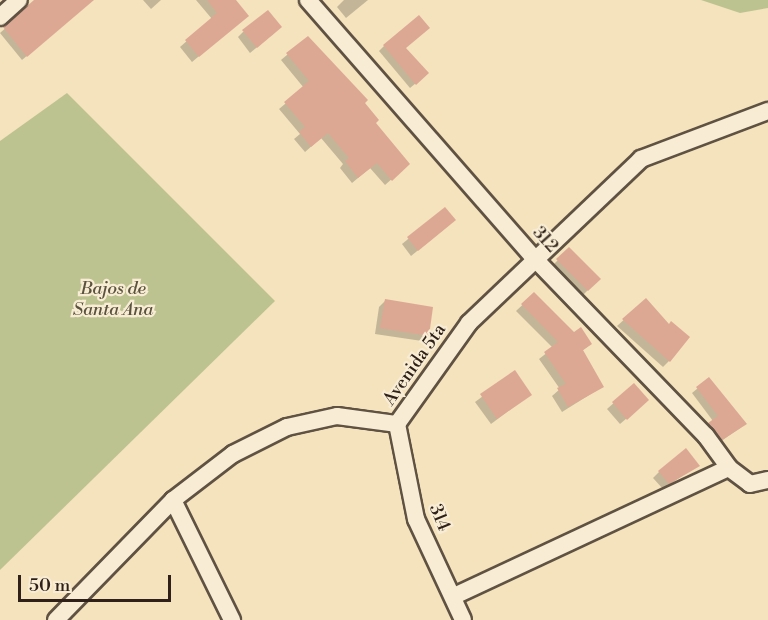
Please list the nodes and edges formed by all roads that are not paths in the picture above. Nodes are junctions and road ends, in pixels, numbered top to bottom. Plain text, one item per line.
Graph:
1 (19, 0) edge
2 (308, 0) edge
3 (0, 17) edge
4 (768, 111) edge
5 (535, 259) junction
6 (397, 424) junction
7 (729, 468) junction
8 (768, 480) edge
9 (173, 500) junction
10 (454, 596) junction
11 (56, 620) edge
12 (232, 620) edge
13 (463, 620) edge

1 - 3 street
2 - 5 street, 312
4 - 5 street, Avenida 5ta
5 - 6 street, Avenida 5ta
5 - 7 street, 312
6 - 9 street, Avenida 5ta
6 - 10 street, 314
7 - 8 street, 312
7 - 10 street
9 - 11 street, Avenida 5ta
9 - 12 street
10 - 13 street, 314

